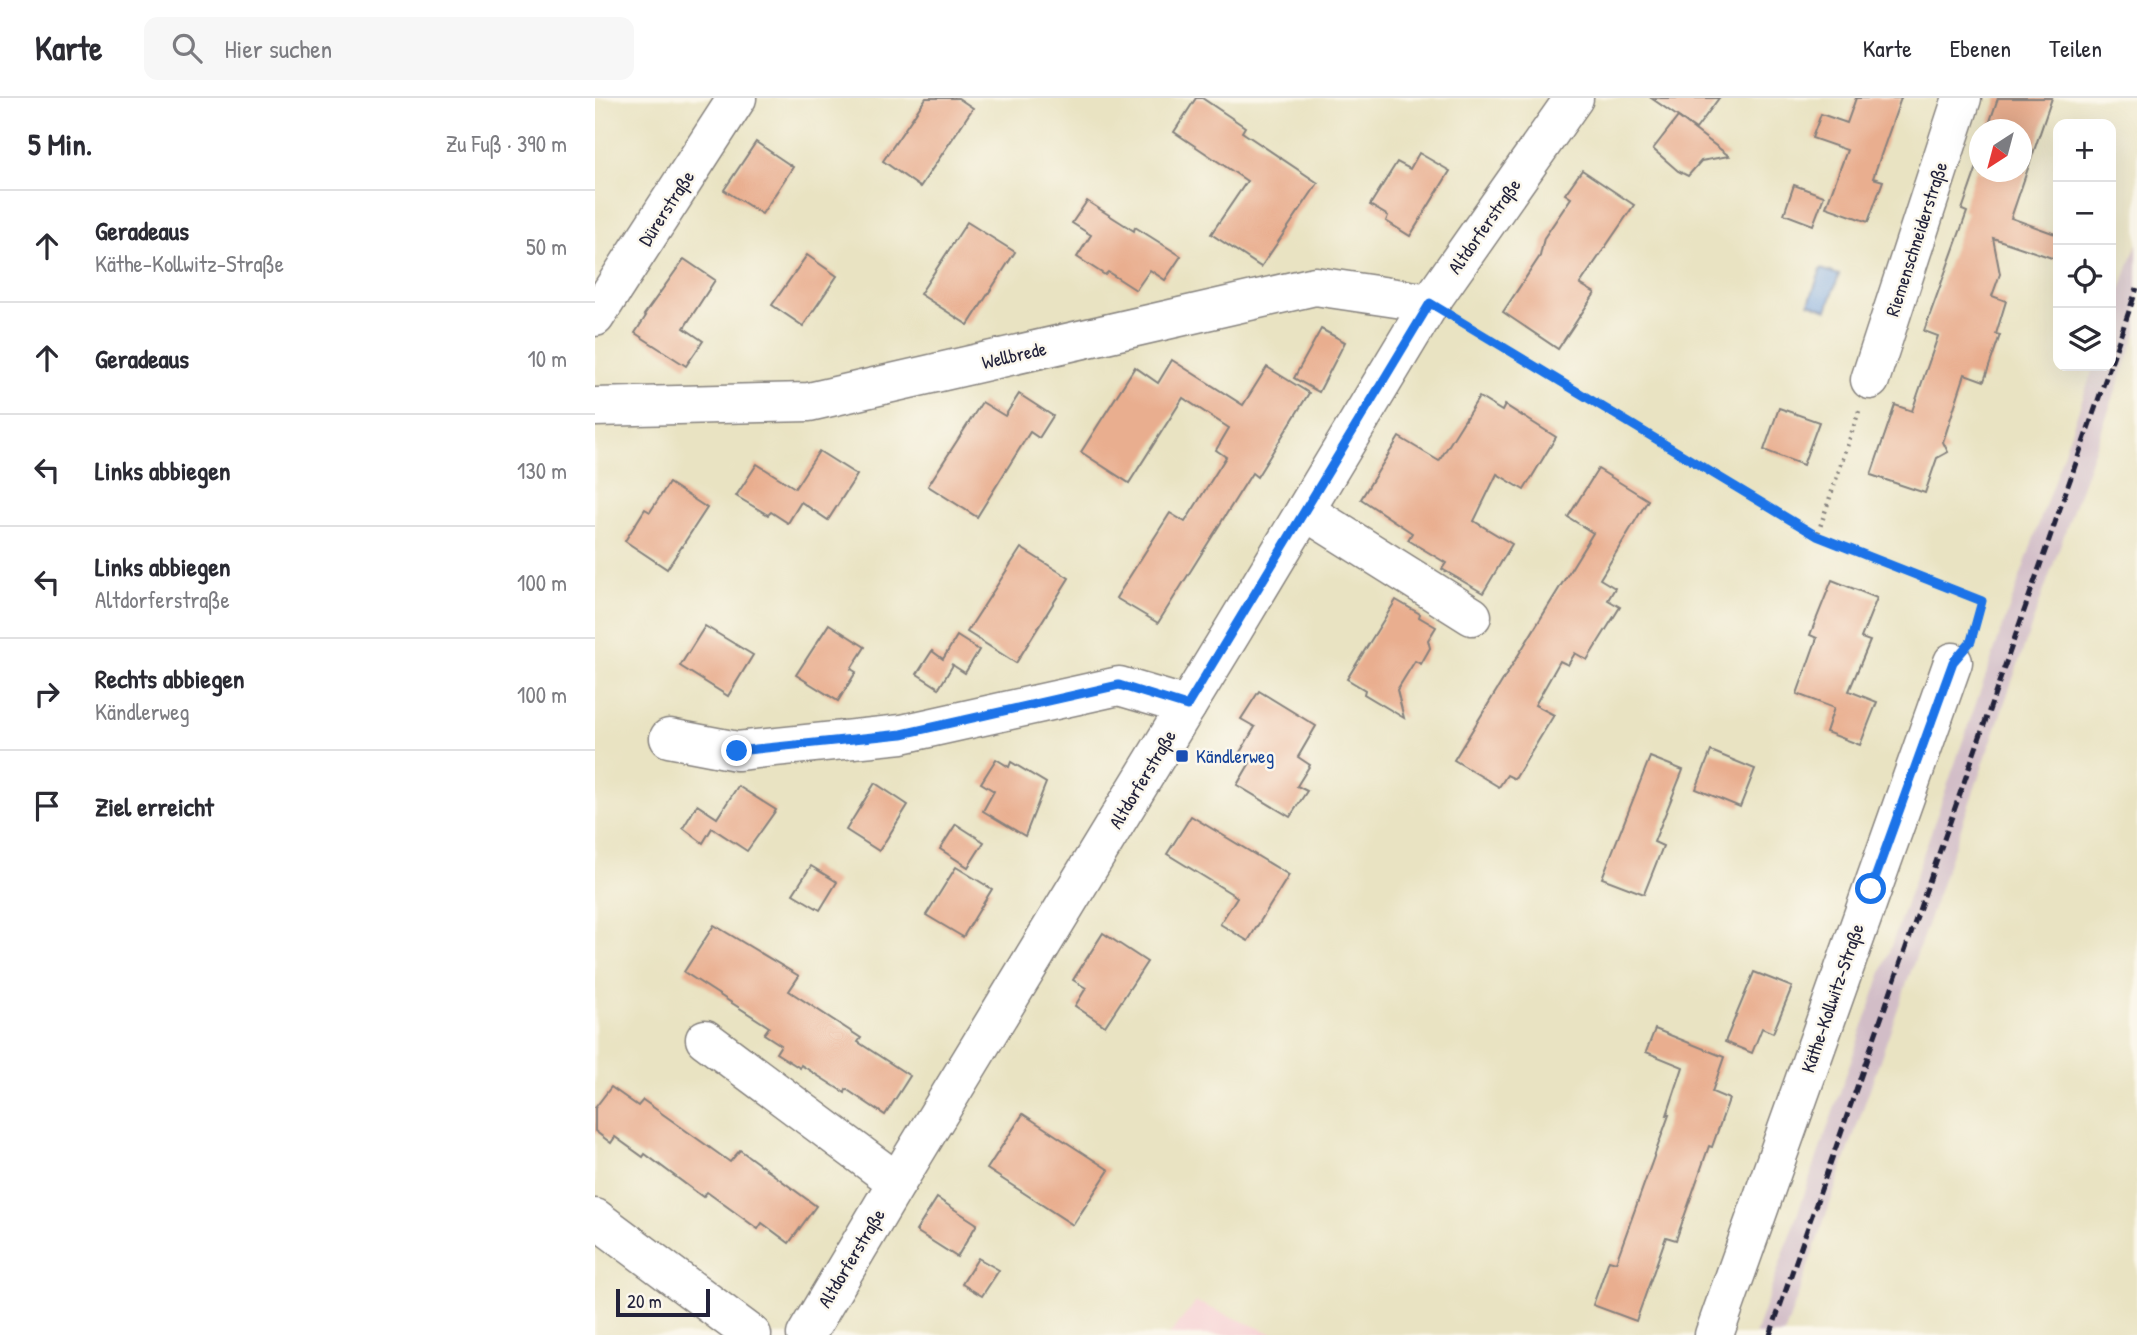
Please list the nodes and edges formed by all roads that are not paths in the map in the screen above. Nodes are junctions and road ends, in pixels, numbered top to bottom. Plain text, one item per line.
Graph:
1 (737, 98) edge
2 (1574, 98) edge
3 (1962, 98) edge
4 (1430, 303) junction
5 (595, 317) edge
6 (1870, 380) road end
7 (595, 407) edge
8 (1305, 511) junction
9 (1472, 615) dead end
10 (1953, 662) road end
11 (1187, 706) junction
12 (669, 738) dead end
13 (705, 1039) dead end
14 (897, 1182) junction
15 (595, 1218) edge
16 (752, 1335) edge
17 (806, 1335) edge
18 (1714, 1335) edge

1 - 5 street, Dürerstraße
2 - 4 street, Altdorferstraße
3 - 6 street, Riemenschneiderstraße
4 - 7 street, Wellbrede
4 - 8 street, Altdorferstraße
8 - 9 street
8 - 11 street, Altdorferstraße
10 - 18 street, Käthe-Kollwitz-Straße
11 - 12 street
11 - 14 street, Altdorferstraße
13 - 14 street
14 - 17 street, Altdorferstraße
15 - 16 street

